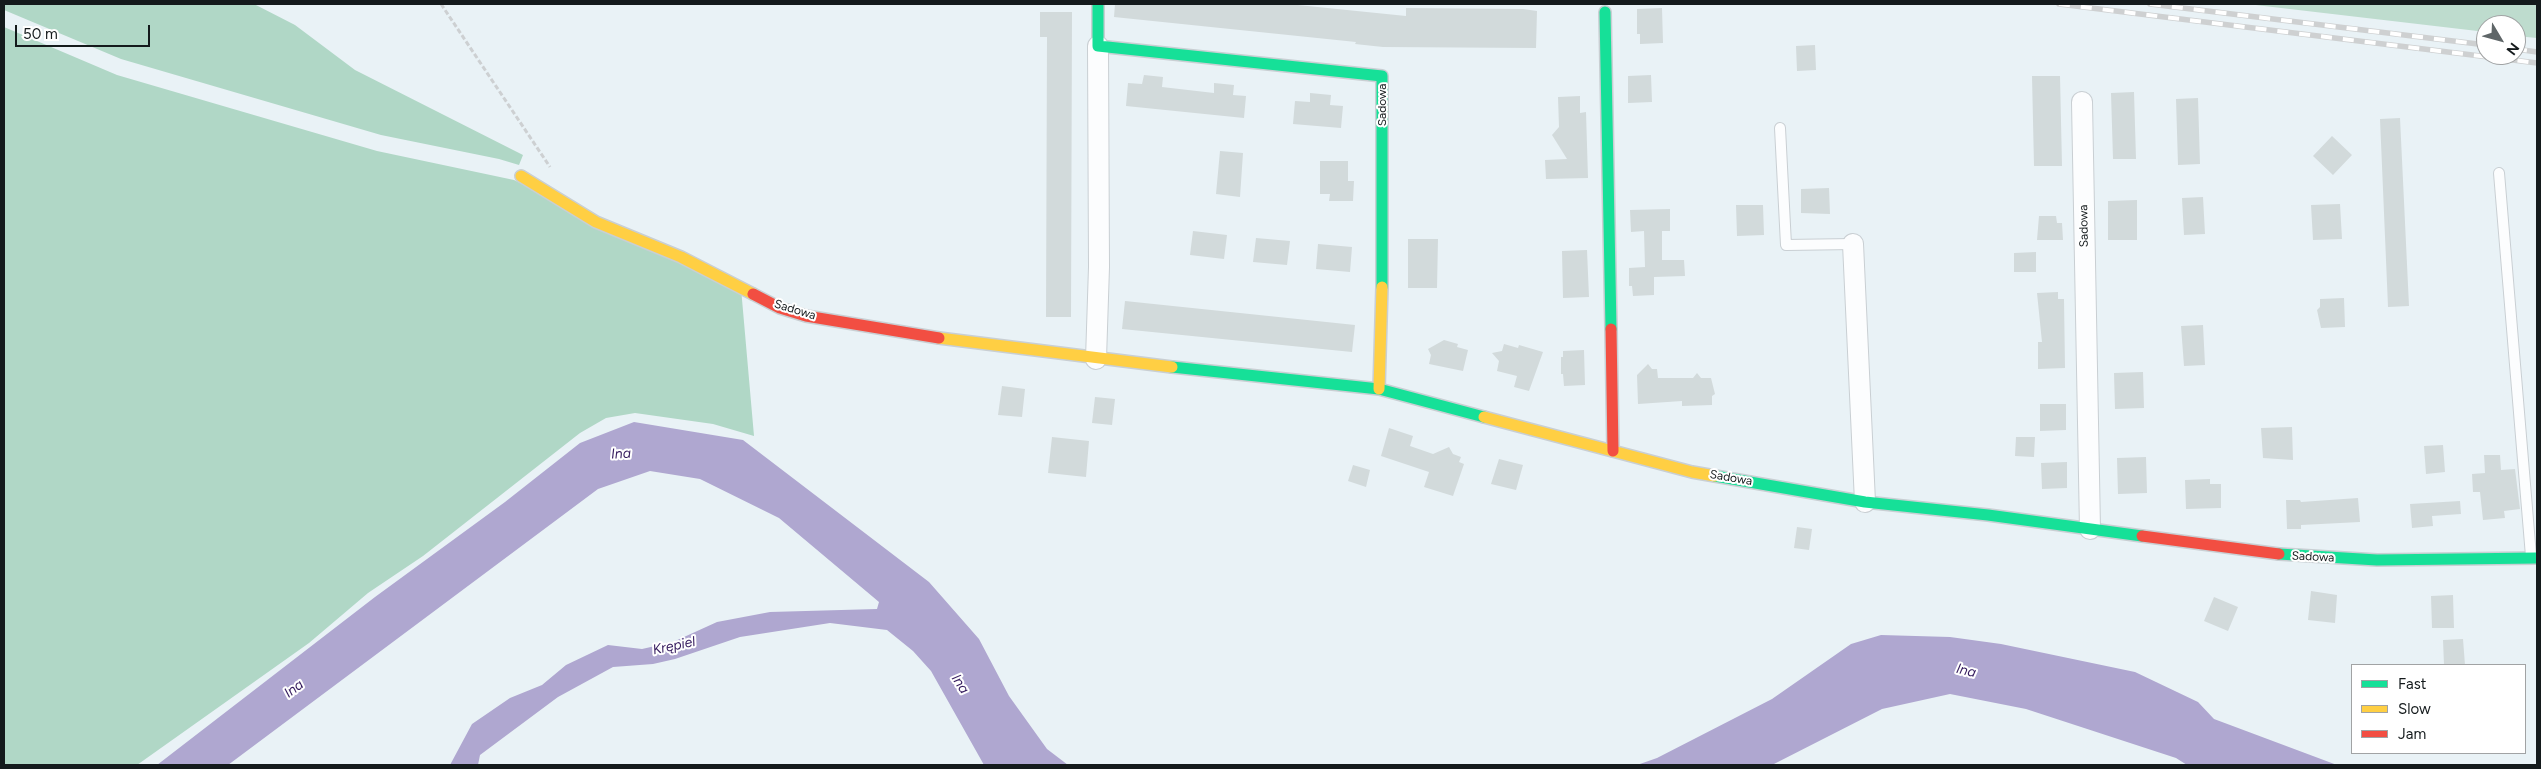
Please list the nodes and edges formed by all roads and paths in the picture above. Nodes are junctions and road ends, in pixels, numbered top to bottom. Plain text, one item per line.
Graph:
1 (441, 4) edge
2 (1098, 4) edge
3 (1605, 12) dead end
4 (1098, 46) junction
5 (2082, 102) dead end
6 (1780, 128) dead end
7 (554, 173) dead end
8 (2499, 173) dead end
9 (521, 176) dead end
10 (1853, 244) joint
11 (1096, 359) junction
12 (1379, 389) junction
13 (1614, 452) junction
14 (1865, 502) junction
15 (2090, 529) junction
16 (2534, 558) edge

1 - 7 path
2 - 4 street
3 - 13 street
4 - 11 street
4 - 12 street, Sadowa
5 - 15 street, Sadowa
6 - 10 lane
8 - 16 lane
9 - 11 street, Sadowa
10 - 14 street
11 - 12 street, Sadowa
12 - 13 street, Sadowa
13 - 14 street, Sadowa
14 - 15 street, Sadowa
15 - 16 street, Sadowa

